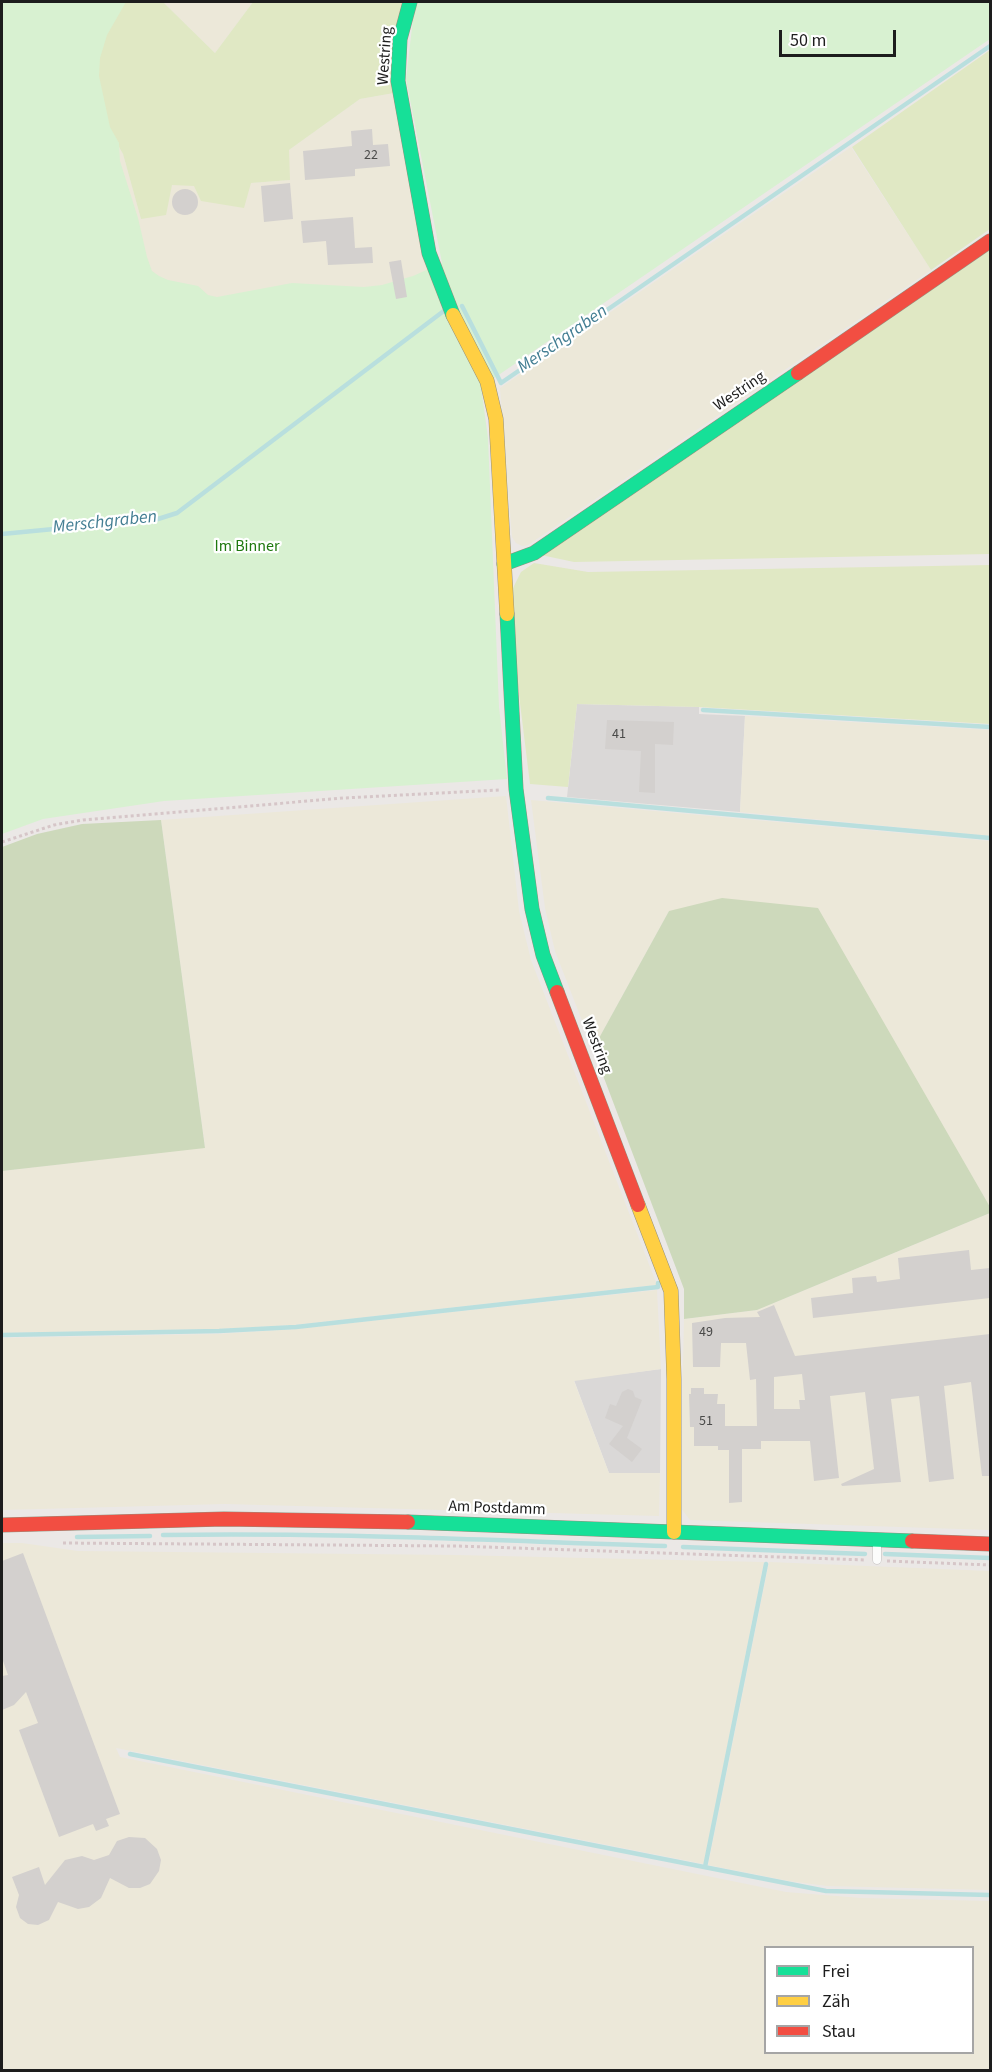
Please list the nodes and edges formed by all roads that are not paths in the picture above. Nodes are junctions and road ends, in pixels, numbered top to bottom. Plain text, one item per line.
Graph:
1 (410, 2) edge
2 (990, 241) edge
3 (504, 564) junction
4 (2, 1525) edge
5 (674, 1532) junction
6 (877, 1540) junction
7 (990, 1544) edge
8 (877, 1560) road end

1 - 3 street, Westring
2 - 3 street, Westring
3 - 5 street, Westring
4 - 5 street, Am Postdamm
5 - 6 street, Am Postdamm
6 - 7 street, Am Postdamm
6 - 8 lane

